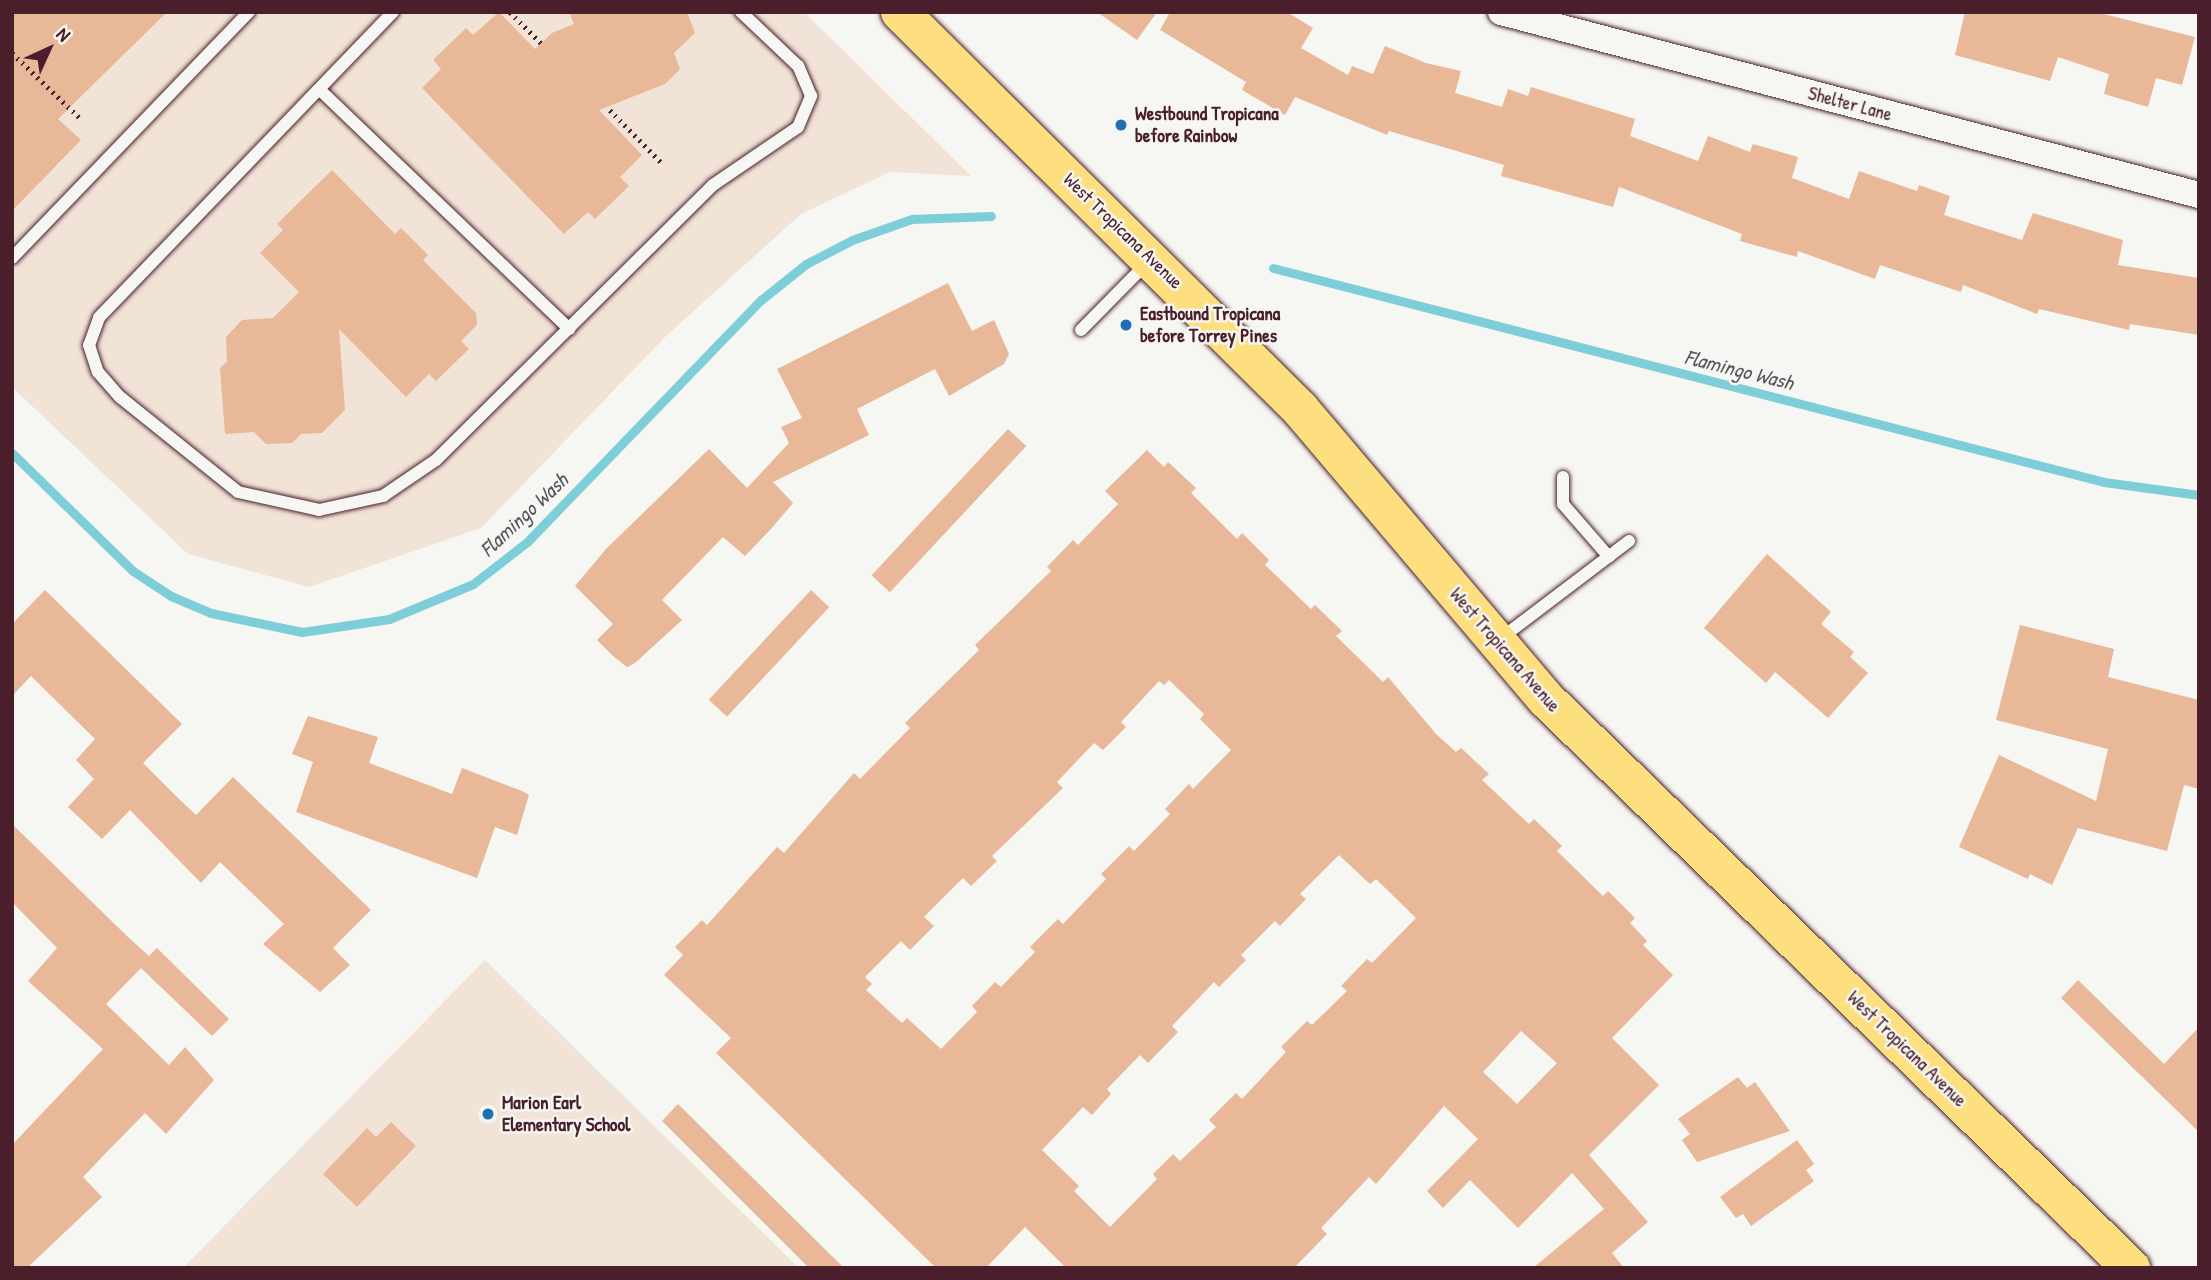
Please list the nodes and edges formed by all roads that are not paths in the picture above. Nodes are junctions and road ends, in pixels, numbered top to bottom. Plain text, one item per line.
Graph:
1 (249, 12) edge
2 (393, 12) edge
3 (741, 12) edge
4 (900, 12) edge
5 (1501, 12) edge
6 (319, 89) junction
7 (2199, 195) edge
8 (12, 258) edge
9 (1151, 258) junction
10 (569, 329) junction
11 (1081, 330) dead end
12 (1563, 477) dead end
13 (1629, 541) dead end
14 (1609, 556) junction
15 (1494, 643) junction
16 (2131, 1268) edge

1 - 8 lane
2 - 6 lane
3 - 10 lane
4 - 9 main road, West Tropicana Avenue
5 - 7 street, Shelter Lane
6 - 10 lane
6 - 10 lane
9 - 11 lane
9 - 15 main road, West Tropicana Avenue
12 - 14 lane
13 - 14 lane
14 - 15 lane
15 - 16 main road, West Tropicana Avenue

